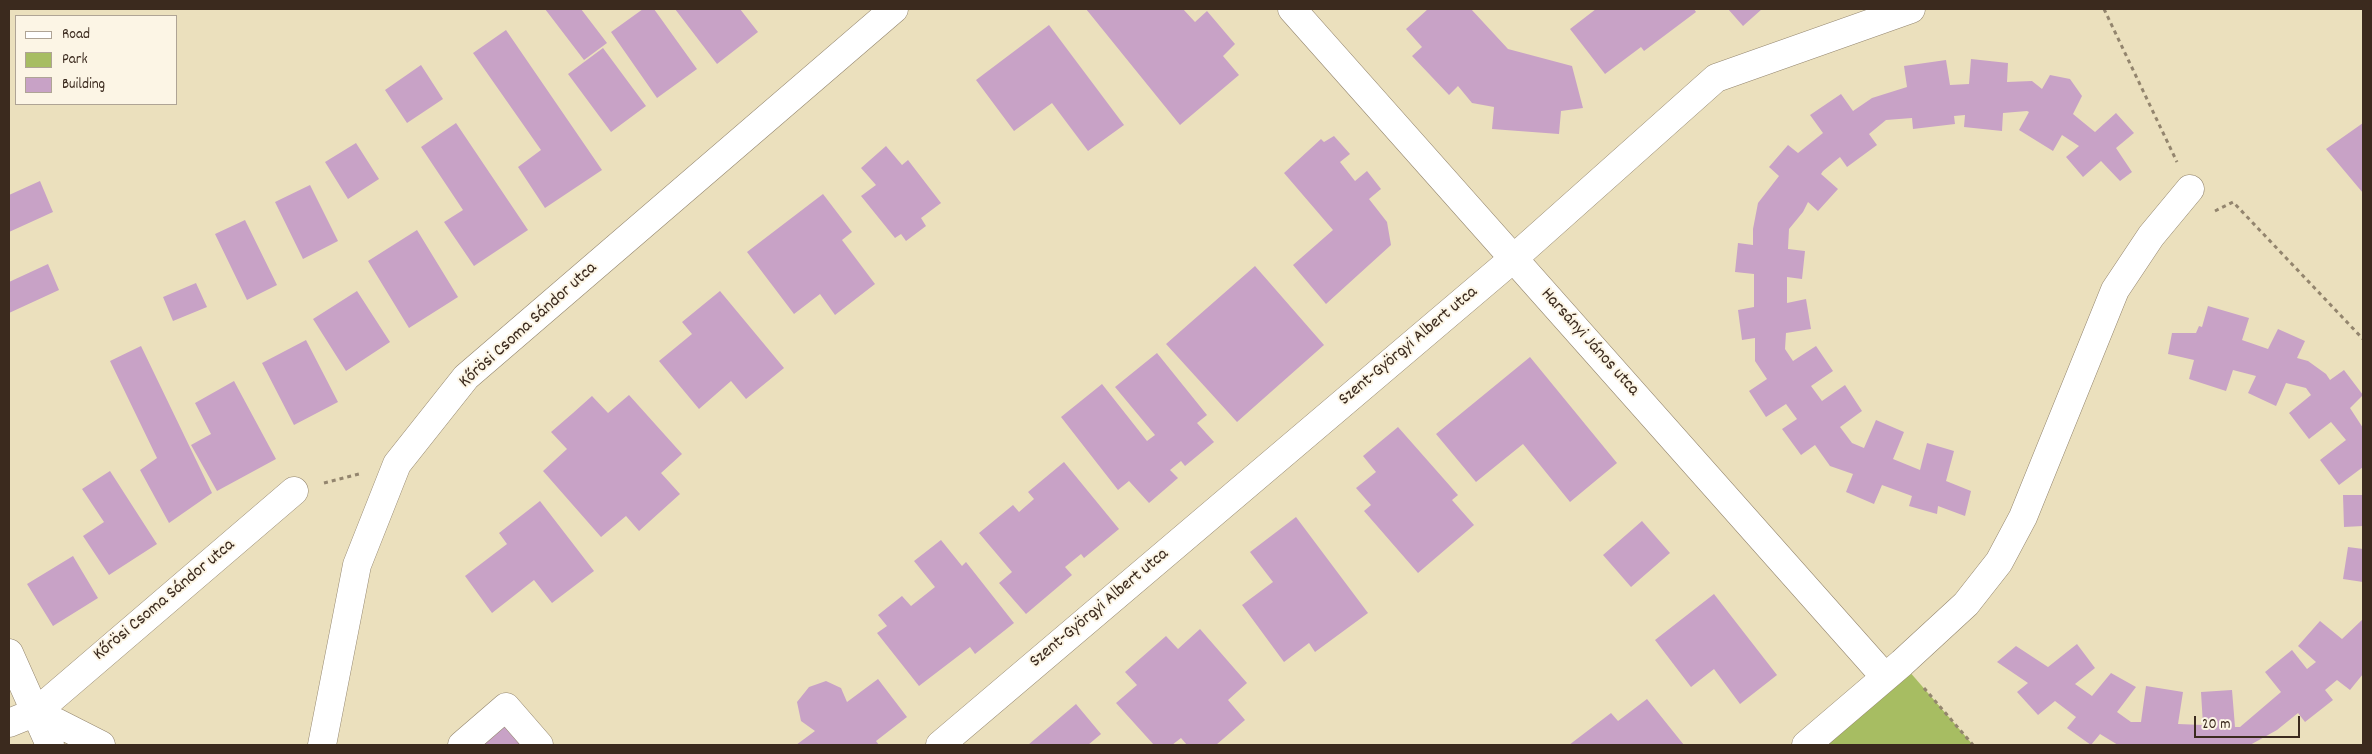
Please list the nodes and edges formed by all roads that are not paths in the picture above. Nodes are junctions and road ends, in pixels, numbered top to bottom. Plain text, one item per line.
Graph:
1 (894, 9) edge
2 (1292, 9) edge
3 (1911, 9) edge
4 (2190, 189) road end
5 (1514, 258) junction
6 (294, 491) road end
7 (9, 653) edge
8 (1894, 670) junction
9 (36, 712) junction
10 (9, 723) edge
11 (50, 745) edge
12 (101, 745) edge
13 (322, 745) edge
14 (462, 745) edge
15 (539, 745) edge
16 (940, 745) edge
17 (1806, 745) edge

1 - 13 street, Kőrösi Csoma Sándor utca
2 - 5 street, Harsányi János utca
3 - 5 street, Szent-Györgyi Albert utca
4 - 8 street
5 - 8 street, Harsányi János utca
5 - 16 street, Szent-Györgyi Albert utca
6 - 9 street, Kőrösi Csoma Sándor utca
7 - 9 street
8 - 17 street
9 - 10 street, Kőrösi Csoma Sándor utca
9 - 11 street
9 - 12 street
14 - 15 street

